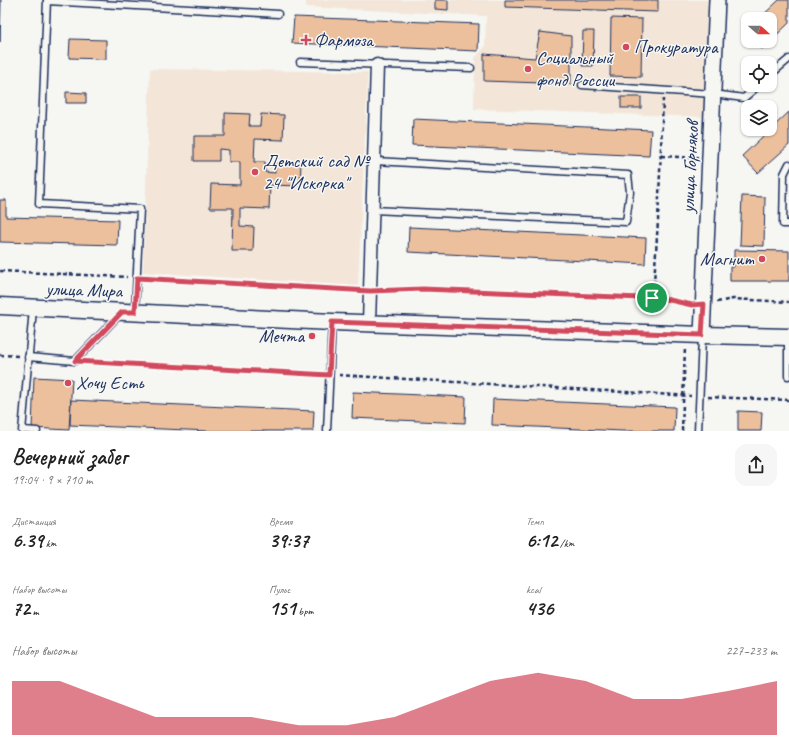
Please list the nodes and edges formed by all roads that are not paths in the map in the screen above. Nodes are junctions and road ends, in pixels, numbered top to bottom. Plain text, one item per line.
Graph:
1 (717, 0) edge
2 (47, 1) edge
3 (278, 14) dead end
4 (789, 58) edge
5 (300, 62) dead end
6 (377, 65) junction
7 (471, 68) dead end
8 (777, 69) edge
9 (582, 85) dead end
10 (751, 92) edge
11 (713, 94) junction
12 (375, 161) junction
13 (789, 164) edge
14 (373, 210) junction
15 (789, 224) edge
16 (0, 306) edge
17 (33, 308) junction
18 (128, 312) junction
19 (332, 322) junction
20 (368, 323) junction
21 (702, 335) junction
22 (789, 336) edge
23 (28, 357) junction
24 (788, 376) dead end
25 (22, 430) edge
26 (37, 431) edge
27 (327, 431) edge
28 (698, 431) edge

1 - 11 street, улица Горняков
2 - 3 lane
2 - 18 lane
4 - 8 lane
5 - 6 lane
6 - 7 lane
6 - 12 street
9 - 11 lane
10 - 11 lane
11 - 21 street, улица Горняков
12 - 14 street
12 - 14 lane
13 - 15 lane
14 - 20 street
16 - 17 main road, улица Мира
17 - 18 main road, улица Мира
17 - 23 lane
18 - 19 main road, улица Мира
18 - 23 lane
19 - 20 main road, улица Мира
19 - 27 lane
20 - 21 main road, улица Мира
21 - 22 main road, улица Мира
21 - 28 lane
22 - 24 lane
23 - 25 lane
25 - 26 lane

